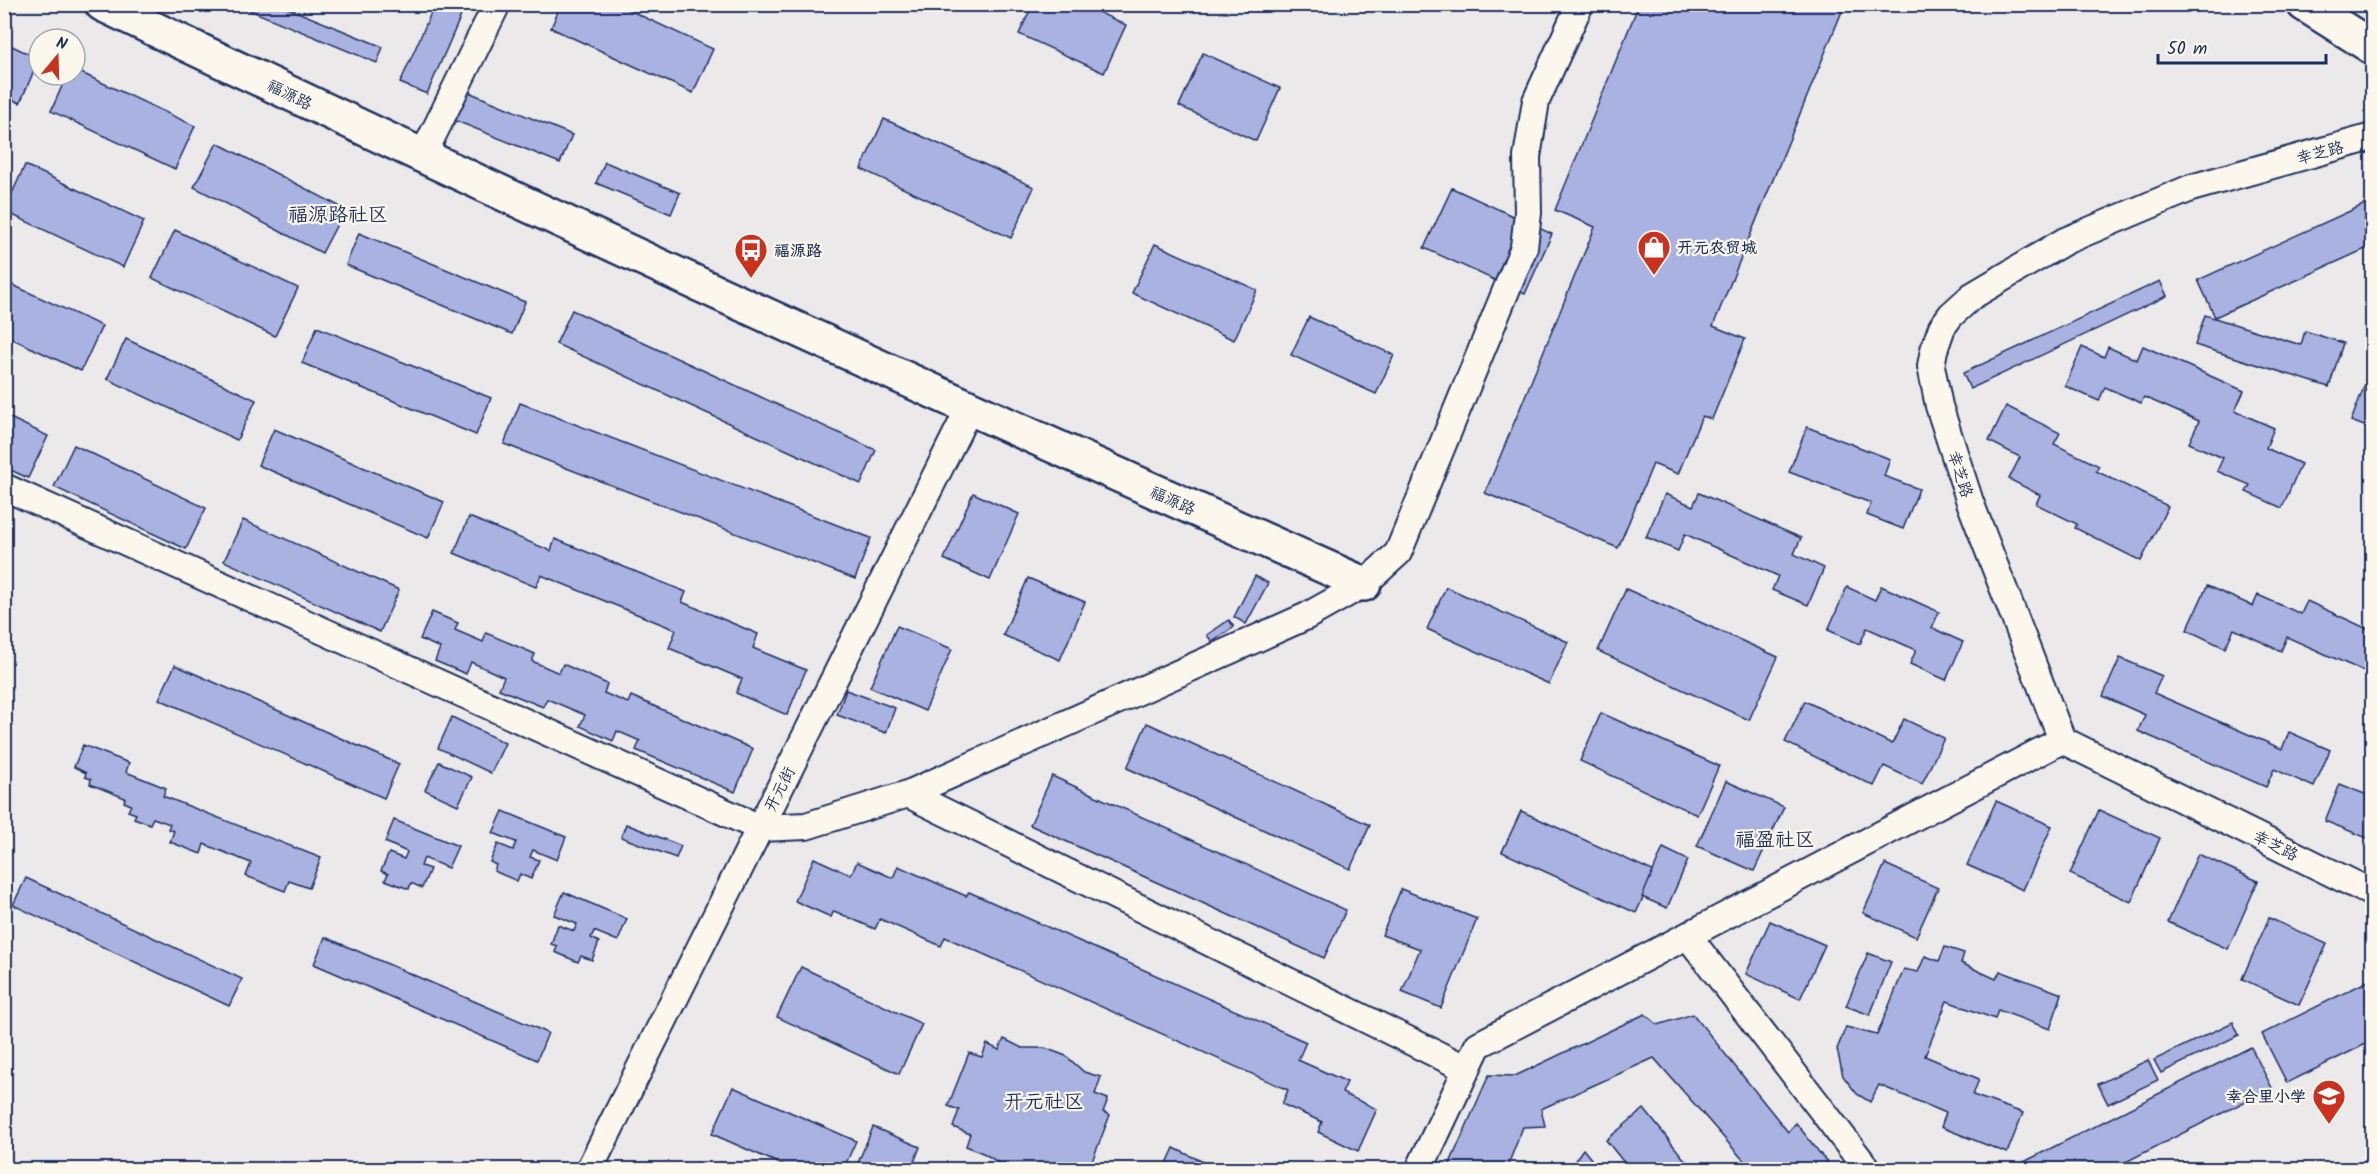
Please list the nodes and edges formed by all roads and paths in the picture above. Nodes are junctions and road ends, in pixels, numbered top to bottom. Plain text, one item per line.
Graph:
1 (102, 4) edge
2 (497, 4) edge
3 (1580, 4) edge
4 (2304, 4) edge
5 (2373, 46) edge
6 (2373, 138) edge
7 (422, 157) junction
8 (969, 409) junction
9 (4, 487) edge
10 (1364, 584) junction
11 (2062, 740) junction
12 (908, 794) junction
13 (760, 828) junction
14 (2373, 892) edge
15 (1688, 936) junction
16 (1467, 1069) junction
17 (590, 1170) edge
18 (1419, 1170) edge
19 (1868, 1170) edge

1 - 7 street, 福源路
2 - 7 street
3 - 10 street
4 - 5 street
6 - 11 street, 幸芝路
7 - 8 street, 福源路
8 - 10 street, 福源路
8 - 13 street, 开元街
9 - 13 street
10 - 12 street
11 - 14 street, 幸芝路
11 - 15 street
12 - 13 street
12 - 16 street
13 - 17 street, 开元街
15 - 16 street
15 - 19 street
16 - 18 street

